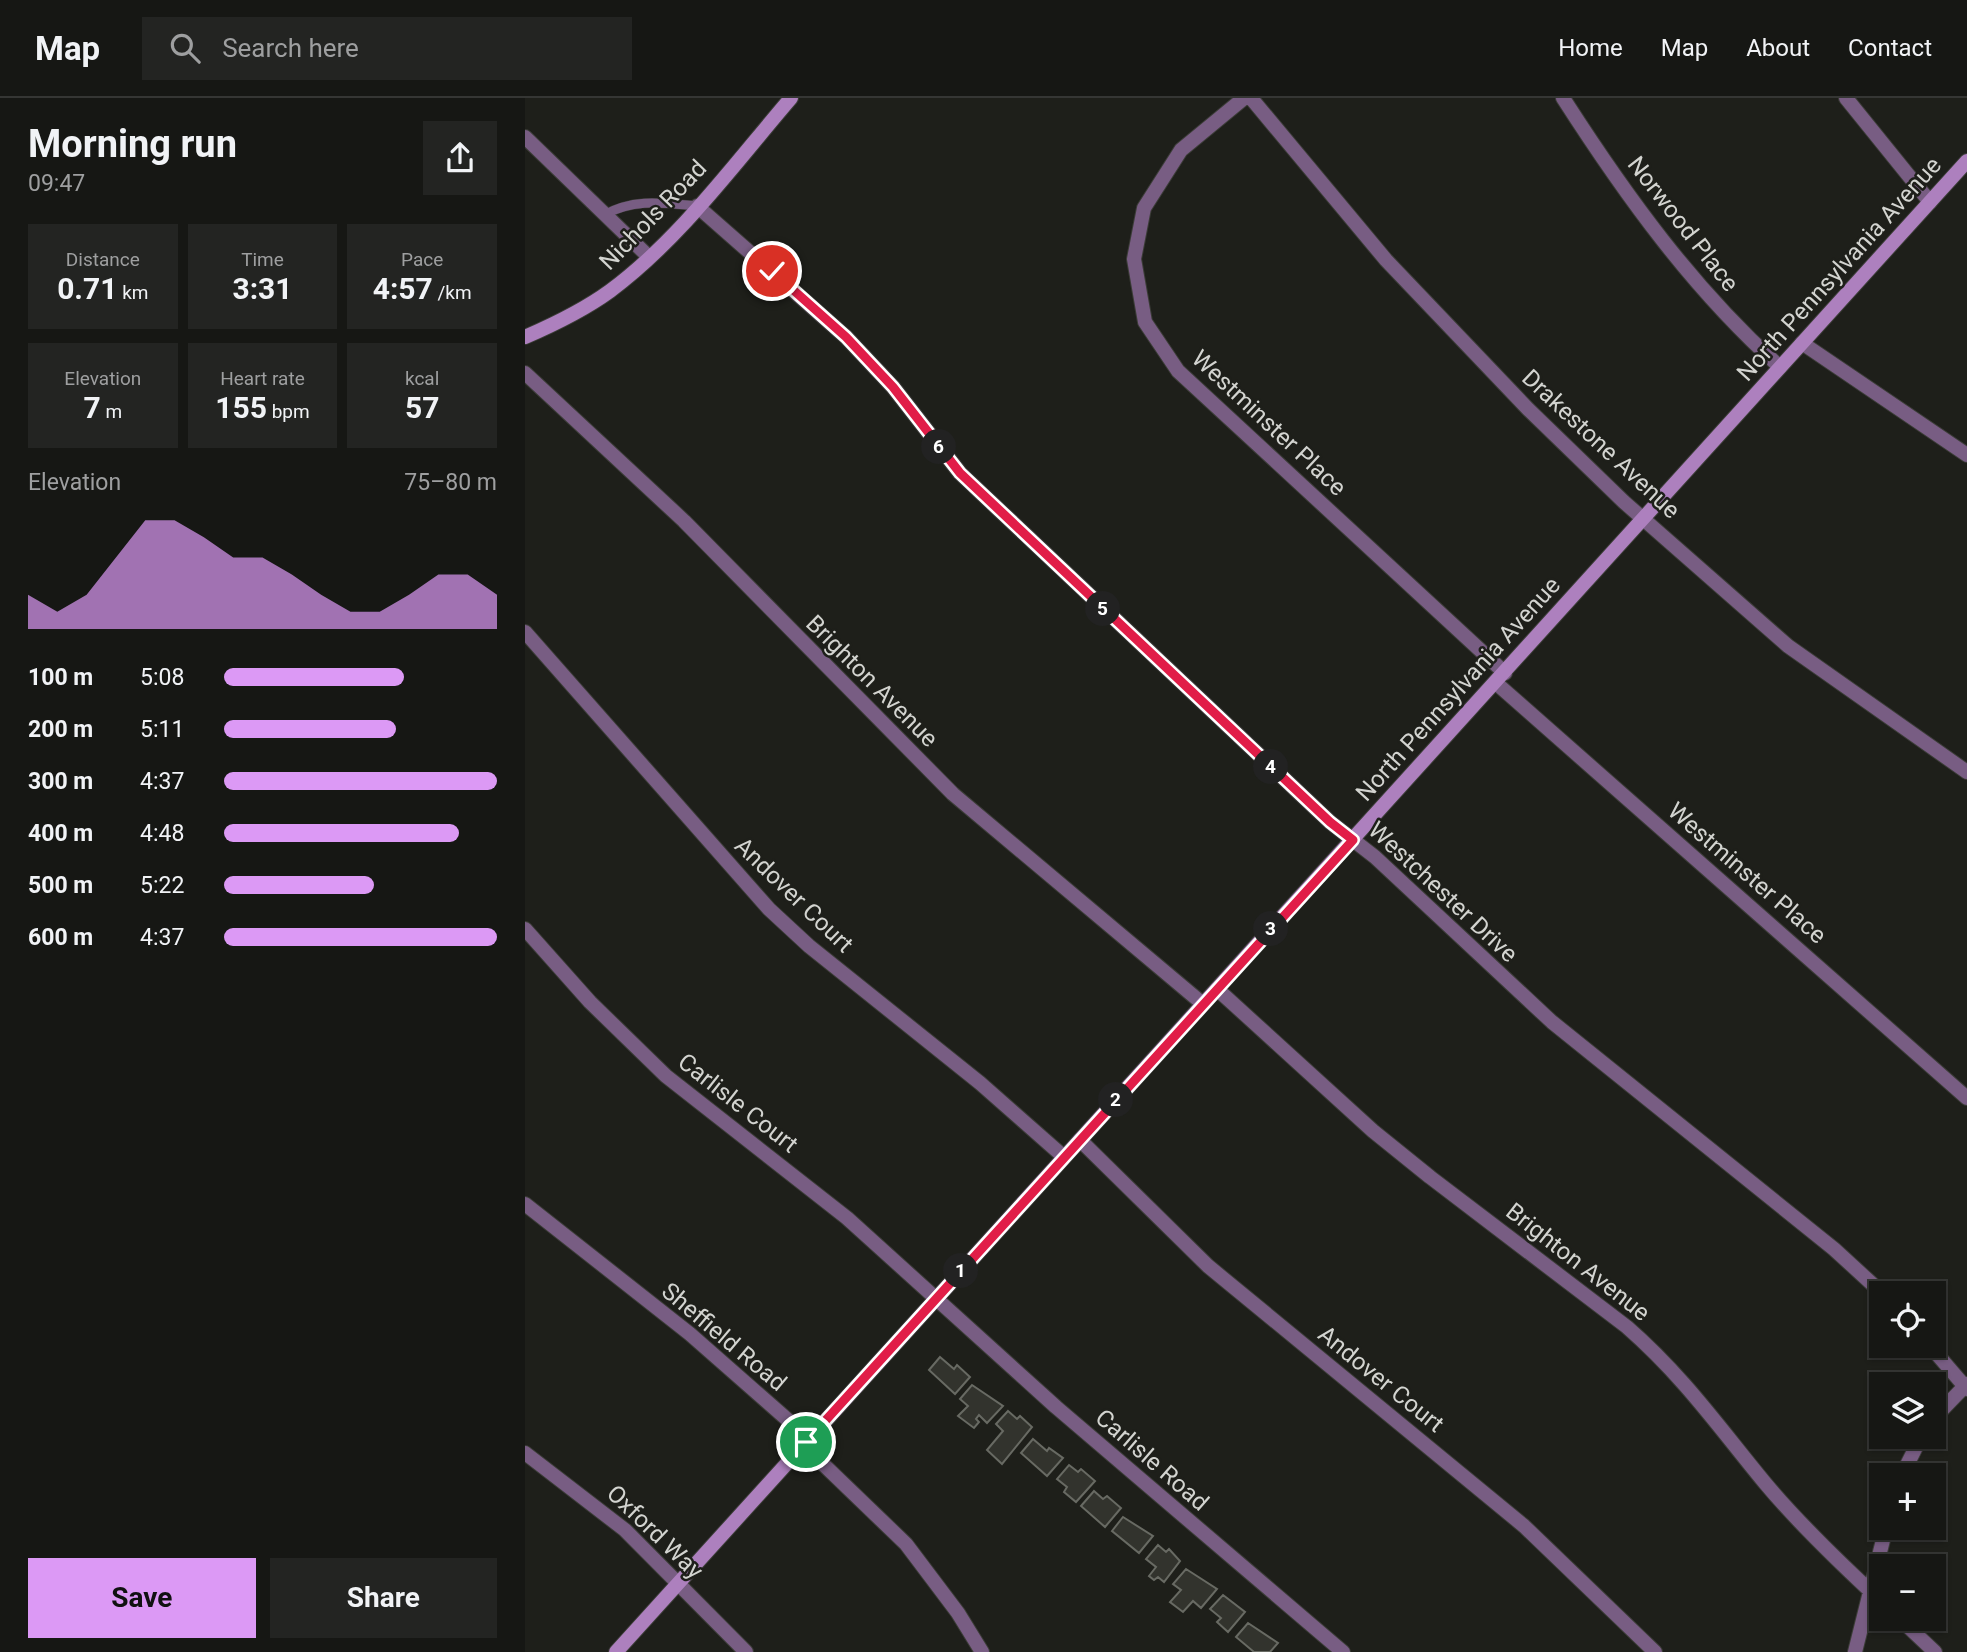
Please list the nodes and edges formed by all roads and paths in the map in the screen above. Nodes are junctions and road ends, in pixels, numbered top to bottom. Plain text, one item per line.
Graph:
1 (791, 98) edge
2 (1244, 98) edge
3 (1251, 98) edge
4 (1563, 98) edge
5 (1846, 98) edge
6 (526, 140) edge
7 (1966, 165) edge
8 (1930, 202) junction
9 (697, 206) junction
10 (604, 215) junction
11 (649, 257) junction
12 (525, 337) edge
13 (1802, 343) junction
14 (1780, 367) junction
15 (525, 373) edge
16 (1967, 455) edge
17 (1644, 517) junction
18 (525, 632) edge
19 (1500, 678) junction
20 (1967, 772) edge
21 (1353, 840) junction
22 (525, 929) edge
23 (1217, 989) junction
24 (1203, 1004) junction
25 (1967, 1098) edge
26 (1080, 1140) junction
27 (1064, 1157) junction
28 (525, 1204) edge
29 (1869, 1281) edge
30 (936, 1298) junction
31 (1941, 1358) edge
32 (1966, 1386) edge
33 (1946, 1406) edge
34 (806, 1442) junction
35 (525, 1453) edge
36 (678, 1583) junction
37 (1869, 1589) edge
38 (1869, 1616) edge
39 (1913, 1631) edge
40 (616, 1652) edge
41 (746, 1652) edge
42 (982, 1652) edge
43 (1343, 1652) edge
44 (1655, 1652) edge
45 (1856, 1652) edge
46 (1935, 1652) edge

1 - 9 street, Nichols Road
2 - 19 street, Westminster Place
3 - 17 street, Drakestone Avenue
4 - 14 street, Norwood Place
5 - 8 street
6 - 10 street
7 - 8 street, North Pennsylvania Avenue
8 - 13 street, North Pennsylvania Avenue
9 - 10 lane
9 - 11 street, Nichols Road
9 - 21 street, Westchester Drive
10 - 11 street
11 - 12 street, Nichols Road
13 - 14 street, North Pennsylvania Avenue
13 - 16 street
14 - 17 street, North Pennsylvania Avenue
15 - 24 street, Brighton Avenue
17 - 19 street, North Pennsylvania Avenue
17 - 20 street, Drakestone Avenue
18 - 27 street, Andover Court
19 - 21 street, North Pennsylvania Avenue
19 - 25 street, Westminster Place
21 - 23 street, North Pennsylvania Avenue
21 - 29 street, Westchester Drive
22 - 30 street, Carlisle Court
23 - 24 street, North Pennsylvania Avenue
23 - 37 street, Brighton Avenue
24 - 26 street, North Pennsylvania Avenue
26 - 27 street, North Pennsylvania Avenue
26 - 44 street, Andover Court
27 - 30 street, North Pennsylvania Avenue
28 - 34 street, Sheffield Road
30 - 34 street, North Pennsylvania Avenue
30 - 43 street, Carlisle Road
31 - 32 street
32 - 33 street
34 - 36 street, North Pennsylvania Avenue
34 - 42 street, Sheffield Road
35 - 36 street, Oxford Way
36 - 40 street, North Pennsylvania Avenue
36 - 41 street, Oxford Way
38 - 45 street
39 - 46 street

